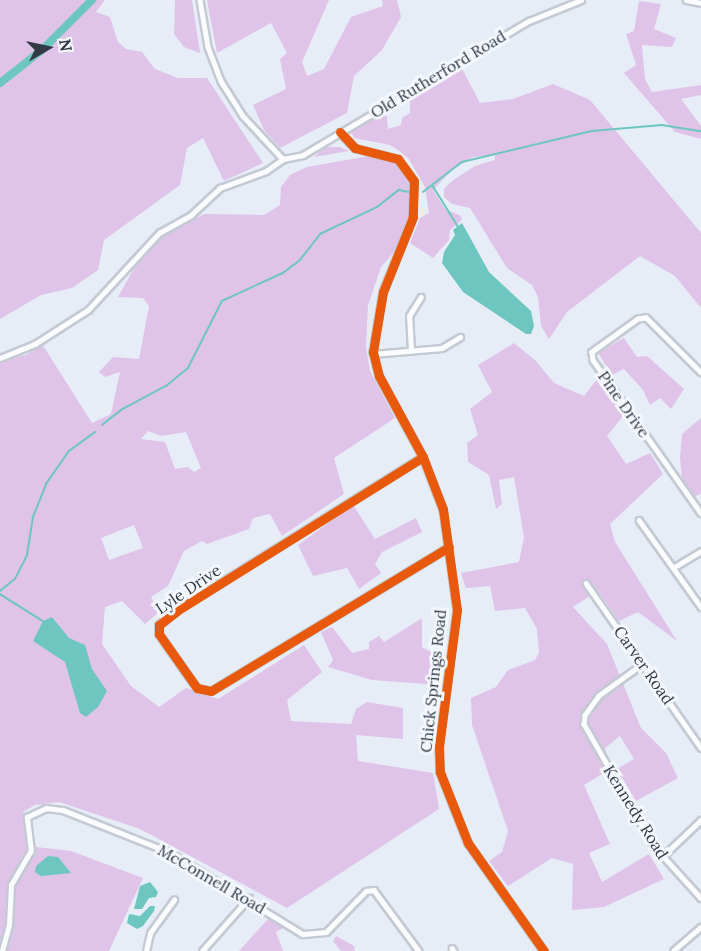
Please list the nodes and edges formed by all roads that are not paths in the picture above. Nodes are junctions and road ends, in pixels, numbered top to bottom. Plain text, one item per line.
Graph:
1 (200, 0) edge
2 (581, 0) edge
3 (686, 0) edge
4 (701, 3) edge
5 (340, 132) junction
6 (283, 159) junction
7 (421, 297) dead end
8 (460, 337) dead end
9 (411, 351) junction
10 (373, 354) junction
11 (0, 358) edge
12 (701, 373) edge
13 (423, 457) junction
14 (701, 513) edge
15 (639, 520) dead end
16 (448, 547) junction
17 (701, 550) edge
18 (673, 568) junction
19 (586, 582) dead end
20 (701, 607) edge
21 (643, 664) junction
22 (701, 748) edge
23 (701, 820) edge
24 (663, 857) junction
25 (249, 898) junction
26 (701, 898) edge
27 (174, 900) dead end
28 (701, 927) edge
29 (2, 951) edge
30 (146, 951) edge
31 (202, 951) edge
32 (419, 951) edge
33 (544, 951) edge
34 (673, 951) edge

1 - 6 street
2 - 5 street, Old Rutherford Road
3 - 4 street
5 - 6 street, Old Rutherford Road
5 - 10 street, Chick Springs Road
6 - 11 street
7 - 9 street
8 - 9 street
9 - 10 street
10 - 13 street, Chick Springs Road
12 - 14 street, Pine Drive
13 - 16 street, Chick Springs Road
13 - 16 street, Lyle Drive
15 - 18 street
16 - 33 street, Chick Springs Road
17 - 18 street
18 - 20 street
19 - 21 street, Carver Road
21 - 22 street, Carver Road
21 - 24 street, Kennedy Road
23 - 24 street
24 - 26 street, Kennedy Road
25 - 29 street, McConnell Road
25 - 31 street
25 - 32 street, McConnell Road
27 - 30 street
28 - 34 street

